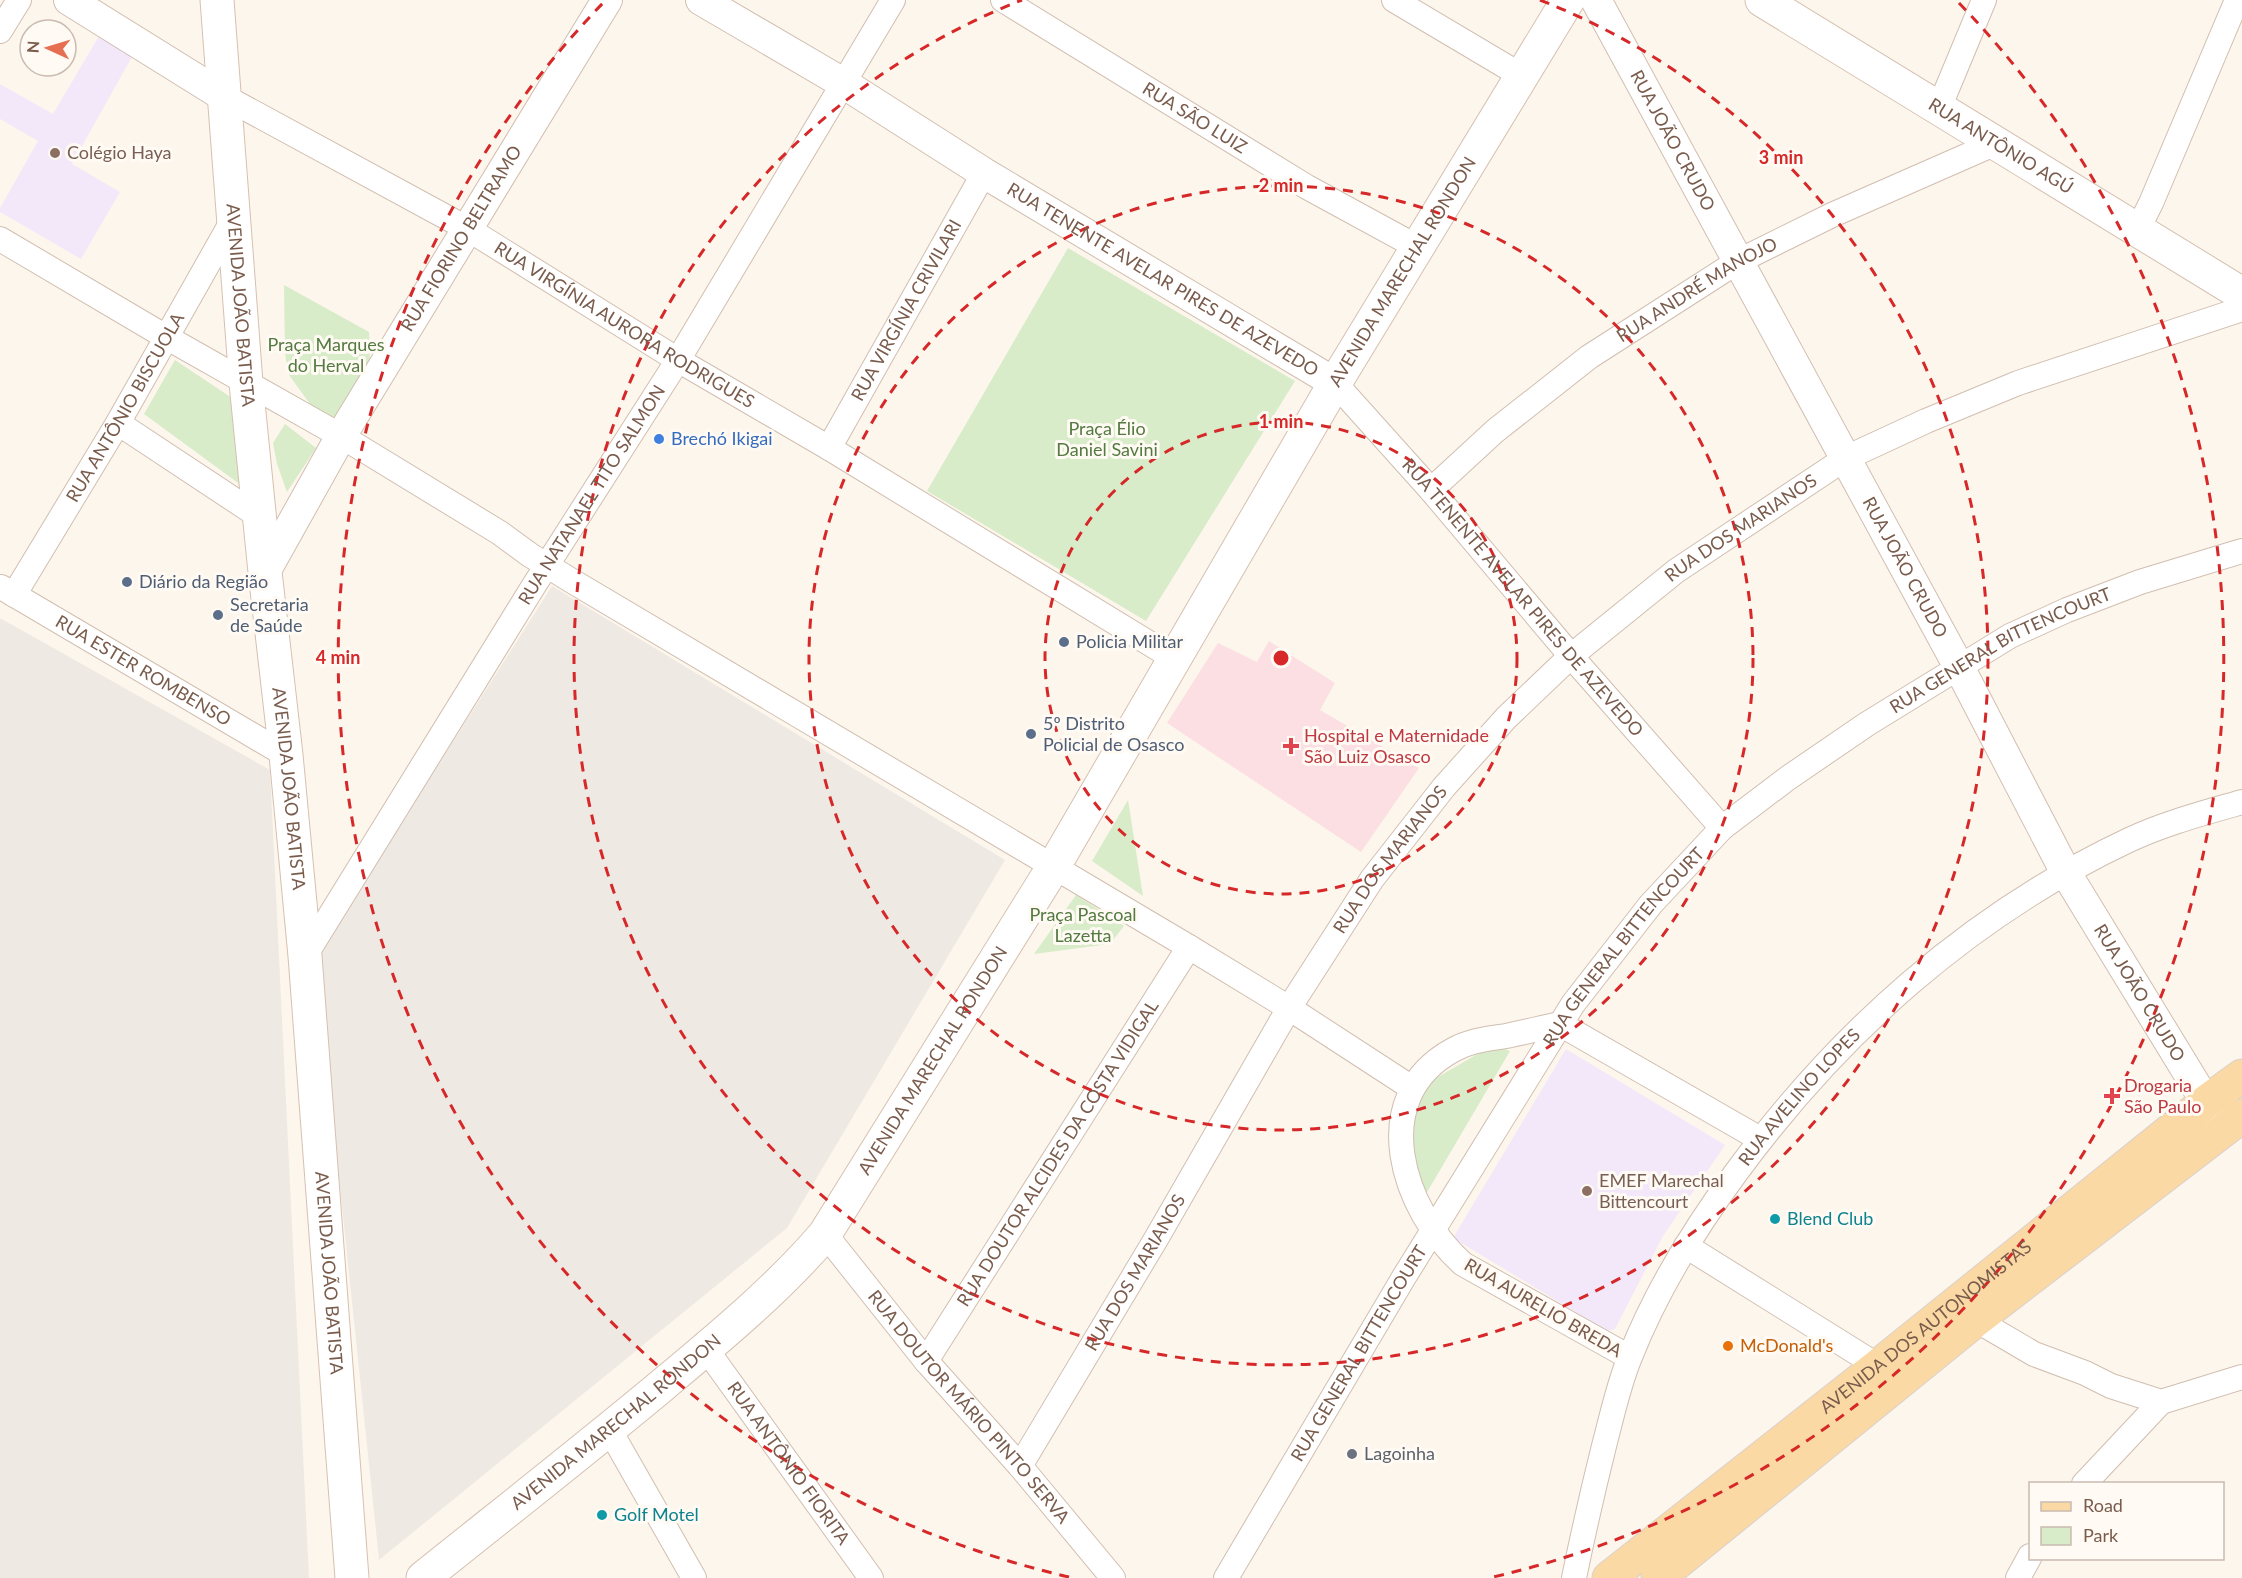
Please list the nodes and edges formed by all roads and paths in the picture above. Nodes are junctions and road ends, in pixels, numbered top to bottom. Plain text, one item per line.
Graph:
1 (19, 0) edge
2 (69, 0) edge
3 (217, 0) edge
4 (607, 0) edge
5 (700, 0) edge
6 (893, 0) edge
7 (1003, 0) edge
8 (1394, 0) edge
9 (1568, 0) edge
10 (1596, 0) edge
11 (1762, 0) edge
12 (1984, 0) edge
13 (2237, 0) edge
14 (0, 31) edge
15 (1522, 76) junction
16 (843, 83) junction
17 (225, 97) junction
18 (1939, 108) junction
19 (1996, 143) junction
20 (984, 173) junction
21 (234, 218) junction
22 (468, 229) junction
23 (2138, 229) junction
24 (0, 239) edge
25 (1419, 248) junction
26 (1737, 262) junction
27 (2242, 294) edge
28 (2242, 309) edge
29 (166, 337) junction
30 (678, 360) junction
31 (246, 383) junction
32 (1335, 383) junction
33 (118, 423) junction
34 (340, 436) junction
35 (829, 448) junction
36 (1846, 458) junction
37 (1431, 489) junction
38 (260, 517) junction
39 (2242, 551) edge
40 (547, 565) junction
41 (265, 572) junction
42 (7, 591) edge
43 (1571, 656) junction
44 (1175, 659) junction
45 (1959, 667) junction
46 (286, 755) junction
47 (2242, 802) edge
48 (1722, 828) junction
49 (1054, 866) junction
50 (2066, 873) junction
51 (1189, 947) junction
52 (304, 956) junction
53 (1289, 1008) junction
54 (1560, 1024) junction
55 (2242, 1076) edge
56 (1412, 1088) junction
57 (2206, 1102) junction
58 (2234, 1122) edge
59 (1760, 1139) junction
60 (1434, 1232) junction
61 (825, 1234) junction
62 (1686, 1246) junction
63 (1976, 1320) junction
64 (706, 1349) junction
65 (1629, 1357) junction
66 (926, 1361) junction
67 (1878, 1366) junction
68 (2242, 1377) edge
69 (2161, 1402) junction
70 (609, 1429) junction
71 (1020, 1466) junction
72 (2086, 1482) edge
73 (2029, 1559) edge
74 (352, 1578) edge
75 (423, 1578) edge
76 (694, 1578) edge
77 (871, 1578) edge
78 (1113, 1578) edge
79 (1226, 1578) edge
80 (1574, 1578) edge
81 (1609, 1578) edge
82 (1658, 1578) edge
83 (2018, 1578) edge

1 - 14 street
2 - 17 street, RUA VIRGÍNIA AURORA RODRIGUES
3 - 17 main road, AVENIDA JOÃO BATISTA
4 - 22 street, RUA FIORINO BELTRAMO
5 - 16 street, RUA TENENTE AVELAR PIRES DE AZEVEDO
6 - 16 street, RUA NATANAEL TITO SALMON
7 - 25 street, RUA SÃO LUIZ
8 - 15 street
9 - 15 main road, AVENIDA MARECHAL RONDON
10 - 26 street, RUA JOÃO CRUDO
11 - 18 main road, RUA ANTÔNIO AGÚ
12 - 18 street
13 - 23 street
15 - 25 main road, AVENIDA MARECHAL RONDON
16 - 20 street, RUA TENENTE AVELAR PIRES DE AZEVEDO
16 - 30 street, RUA NATANAEL TITO SALMON
17 - 21 main road, AVENIDA JOÃO BATISTA
17 - 22 street, RUA VIRGÍNIA AURORA RODRIGUES
18 - 19 main road, RUA ANTÔNIO AGÚ
19 - 23 main road, RUA ANTÔNIO AGÚ
19 - 26 street, RUA ANDRÉ MANOJO
20 - 32 street, RUA TENENTE AVELAR PIRES DE AZEVEDO
20 - 35 street, RUA VIRGÍNIA CRIVILARI
21 - 29 street, RUA ANTÔNIO BISCUOLA
21 - 31 main road, AVENIDA JOÃO BATISTA
22 - 30 street, RUA VIRGÍNIA AURORA RODRIGUES
22 - 34 street, RUA FIORINO BELTRAMO
23 - 27 main road, RUA ANTÔNIO AGÚ
24 - 29 street
25 - 32 main road, AVENIDA MARECHAL RONDON
26 - 36 street, RUA JOÃO CRUDO
26 - 37 street, RUA ANDRÉ MANOJO
28 - 36 street, RUA DOS MARIANOS
29 - 31 street
29 - 33 street, RUA ANTÔNIO BISCUOLA
30 - 35 street, RUA VIRGÍNIA AURORA RODRIGUES
30 - 40 street, RUA NATANAEL TITO SALMON
31 - 34 street
31 - 38 main road, AVENIDA JOÃO BATISTA
32 - 37 street, RUA TENENTE AVELAR PIRES DE AZEVEDO
32 - 44 main road, AVENIDA MARECHAL RONDON
33 - 38 street
33 - 42 street, RUA ANTÔNIO BISCUOLA
34 - 40 street
34 - 41 street, RUA FIORINO BELTRAMO
35 - 44 street, RUA VIRGÍNIA AURORA RODRIGUES
36 - 43 street, RUA DOS MARIANOS
36 - 45 street, RUA JOÃO CRUDO
37 - 43 street, RUA TENENTE AVELAR PIRES DE AZEVEDO
38 - 41 main road, AVENIDA JOÃO BATISTA
39 - 45 street, RUA GENERAL BITTENCOURT
40 - 49 street
40 - 52 street, RUA NATANAEL TITO SALMON
41 - 46 main road, AVENIDA JOÃO BATISTA
42 - 46 street, RUA ESTER ROMBENSO
43 - 48 street, RUA TENENTE AVELAR PIRES DE AZEVEDO
43 - 53 street, RUA DOS MARIANOS
44 - 49 main road, AVENIDA MARECHAL RONDON
45 - 48 street, RUA GENERAL BITTENCOURT
45 - 50 street, RUA JOÃO CRUDO
46 - 52 main road, AVENIDA JOÃO BATISTA
47 - 50 street, RUA AVELINO LOPES
48 - 54 street, RUA GENERAL BITTENCOURT
49 - 51 street
49 - 61 main road, AVENIDA MARECHAL RONDON
50 - 57 street, RUA JOÃO CRUDO
50 - 59 street, RUA AVELINO LOPES
51 - 53 street
51 - 66 street, RUA DOUTOR ALCIDES DA COSTA VIDIGAL
52 - 74 main road, AVENIDA JOÃO BATISTA
53 - 56 street
53 - 71 street, RUA DOS MARIANOS
54 - 56 street
54 - 59 street
54 - 60 street, RUA GENERAL BITTENCOURT
55 - 57 main road, AVENIDA DOS AUTONOMISTAS
56 - 60 street, RUA AURELIO BREDA
57 - 58 street, RUA JOÃO CRUDO
57 - 67 main road, AVENIDA DOS AUTONOMISTAS
58 - 63 main road, AVENIDA DOS AUTONOMISTAS
59 - 62 street, RUA AVELINO LOPES
60 - 65 street, RUA AURELIO BREDA
60 - 79 street, RUA GENERAL BITTENCOURT
61 - 64 main road, AVENIDA MARECHAL RONDON
61 - 66 street, RUA DOUTOR MÁRIO PINTO SERVA
62 - 65 street, RUA AVELINO LOPES
62 - 67 street
63 - 69 street
63 - 82 main road, AVENIDA DOS AUTONOMISTAS
64 - 70 main road, AVENIDA MARECHAL RONDON
64 - 77 street, RUA ANTÔNIO FIORITA
65 - 80 street, RUA AVELINO LOPES
66 - 71 street, RUA DOUTOR MÁRIO PINTO SERVA
67 - 81 main road, AVENIDA DOS AUTONOMISTAS
68 - 69 street
69 - 72 street
70 - 75 main road, AVENIDA MARECHAL RONDON
70 - 76 street
71 - 78 street, RUA DOUTOR MÁRIO PINTO SERVA
73 - 83 street

